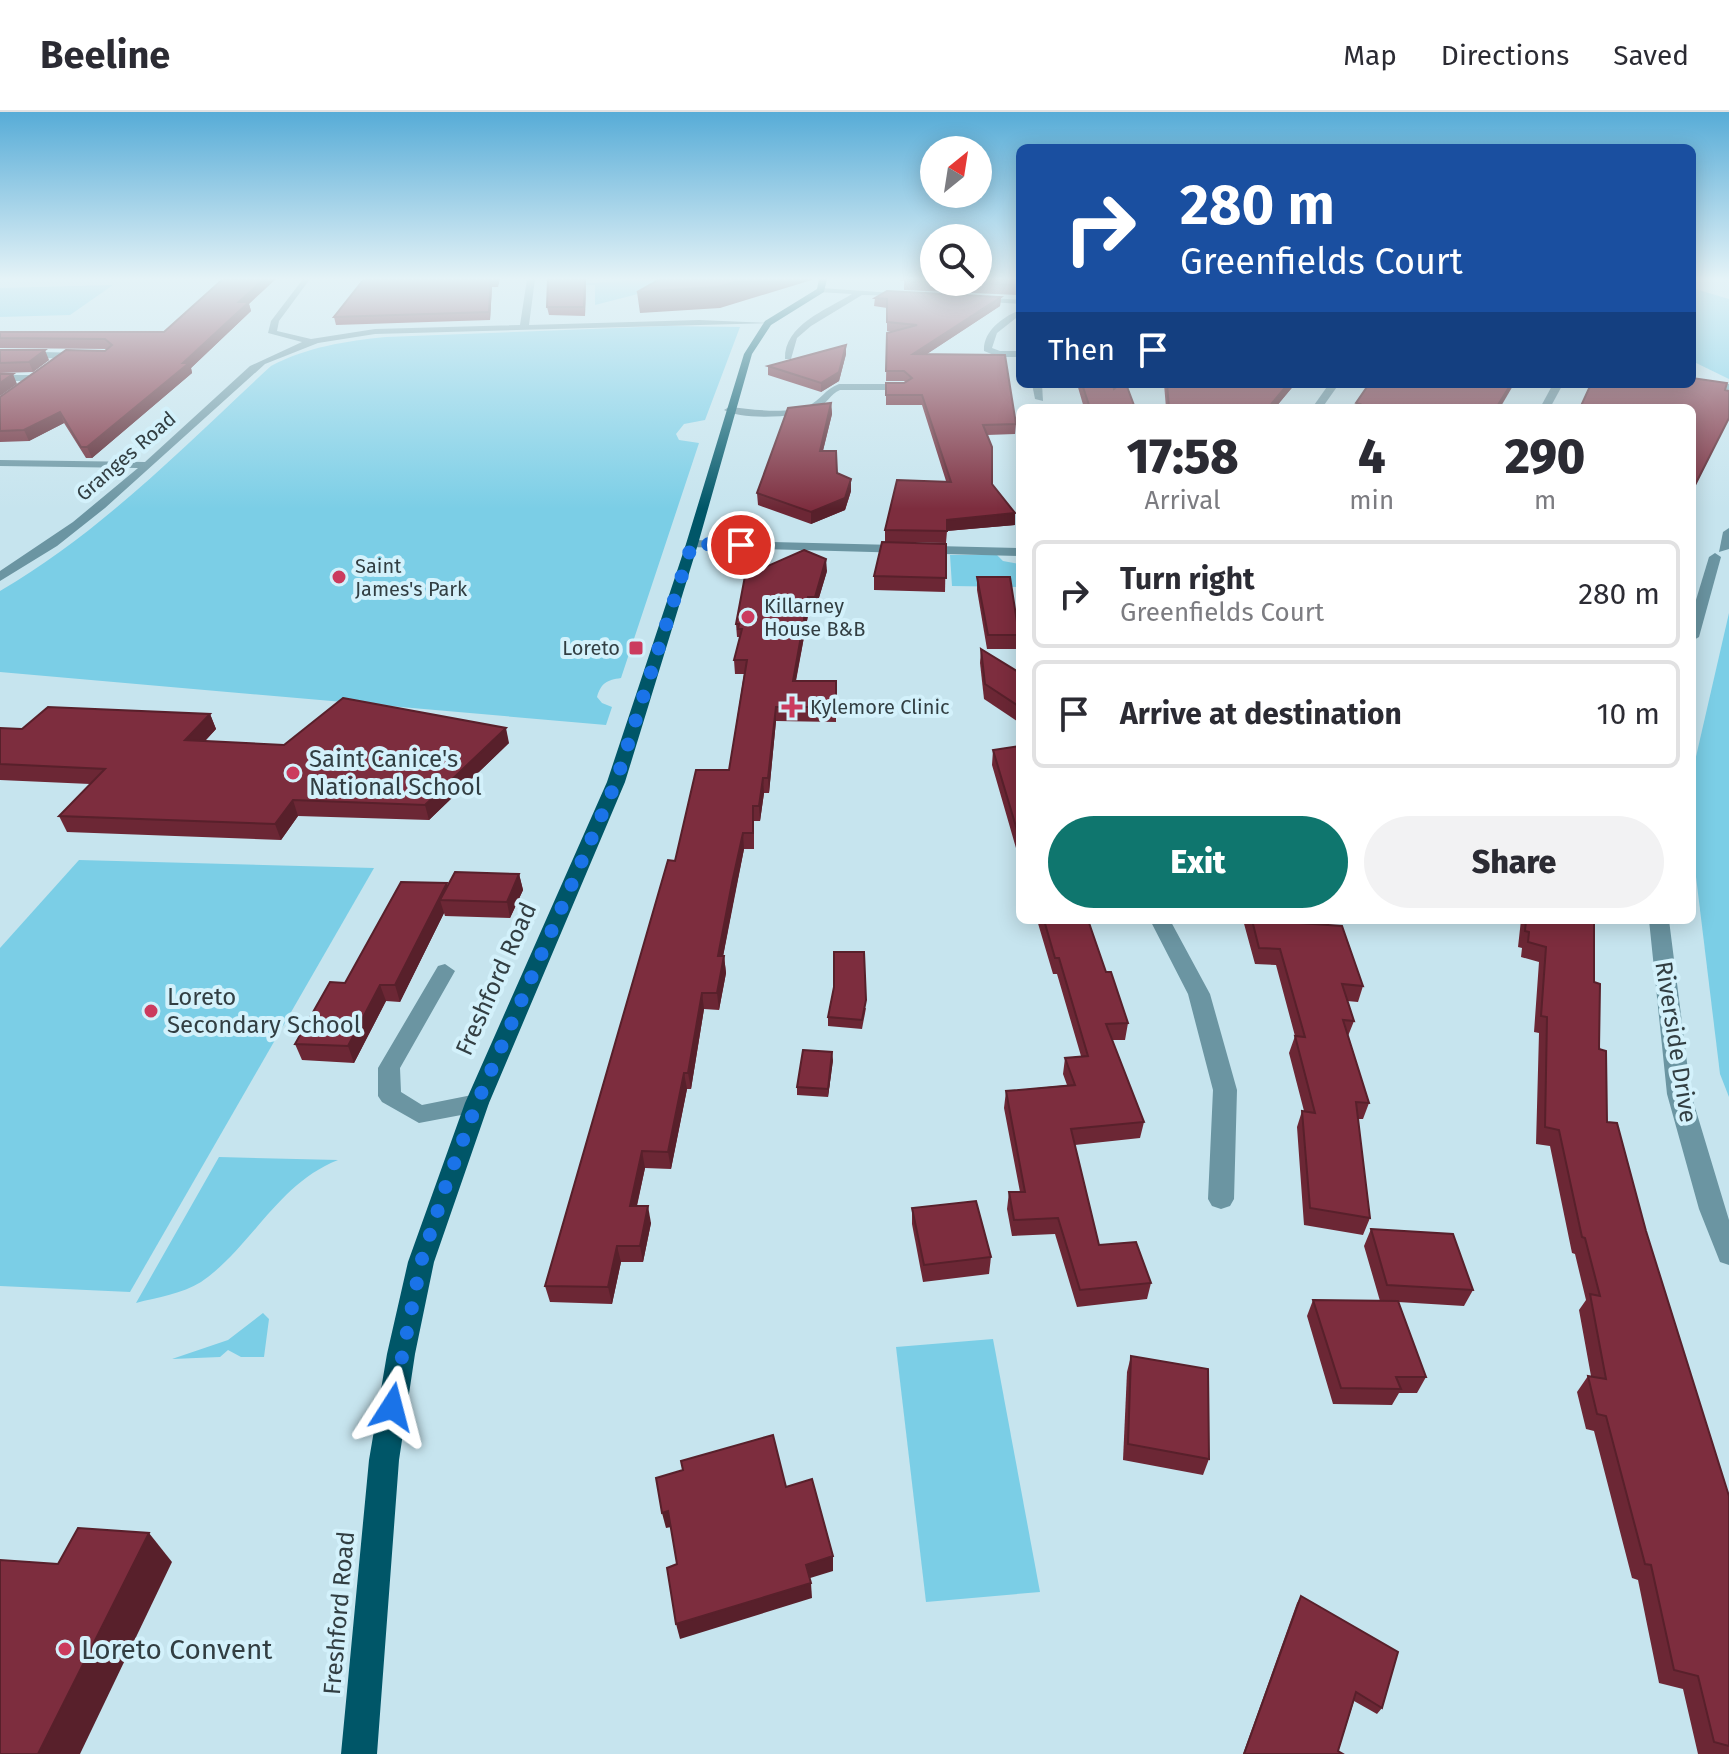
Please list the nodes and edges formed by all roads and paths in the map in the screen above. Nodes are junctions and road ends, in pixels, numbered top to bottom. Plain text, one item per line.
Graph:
1 (53, 356) edge
2 (65, 356) junction
3 (77, 356) edge
4 (276, 356) edge
5 (747, 356) edge
6 (0, 378) edge
7 (35, 378) junction
8 (1696, 382) edge
9 (904, 387) edge
10 (1729, 387) edge
11 (1038, 388) edge
12 (18, 391) edge
13 (1040, 399) dead end
14 (729, 410) junction
15 (0, 463) edge
16 (148, 465) junction
17 (1729, 532) edge
18 (692, 544) junction
19 (1016, 552) edge
20 (0, 577) edge
21 (1696, 625) edge
22 (1162, 924) edge
23 (1659, 924) edge
24 (445, 971) dead end
25 (477, 1103) junction
26 (1221, 1199) dead end
27 (1729, 1254) edge
28 (359, 1754) edge

1 - 2 street
2 - 3 street
2 - 7 street
4 - 16 street, Granges Road
5 - 14 main road, Freshford Road
6 - 7 street
7 - 12 street
8 - 10 street
9 - 14 street
11 - 13 street
14 - 18 main road, Freshford Road
15 - 16 street
16 - 20 street, Granges Road
17 - 21 street
18 - 19 street
18 - 25 main road, Freshford Road
22 - 26 street
23 - 27 street, Riverside Drive
24 - 25 street
25 - 28 main road, Freshford Road

